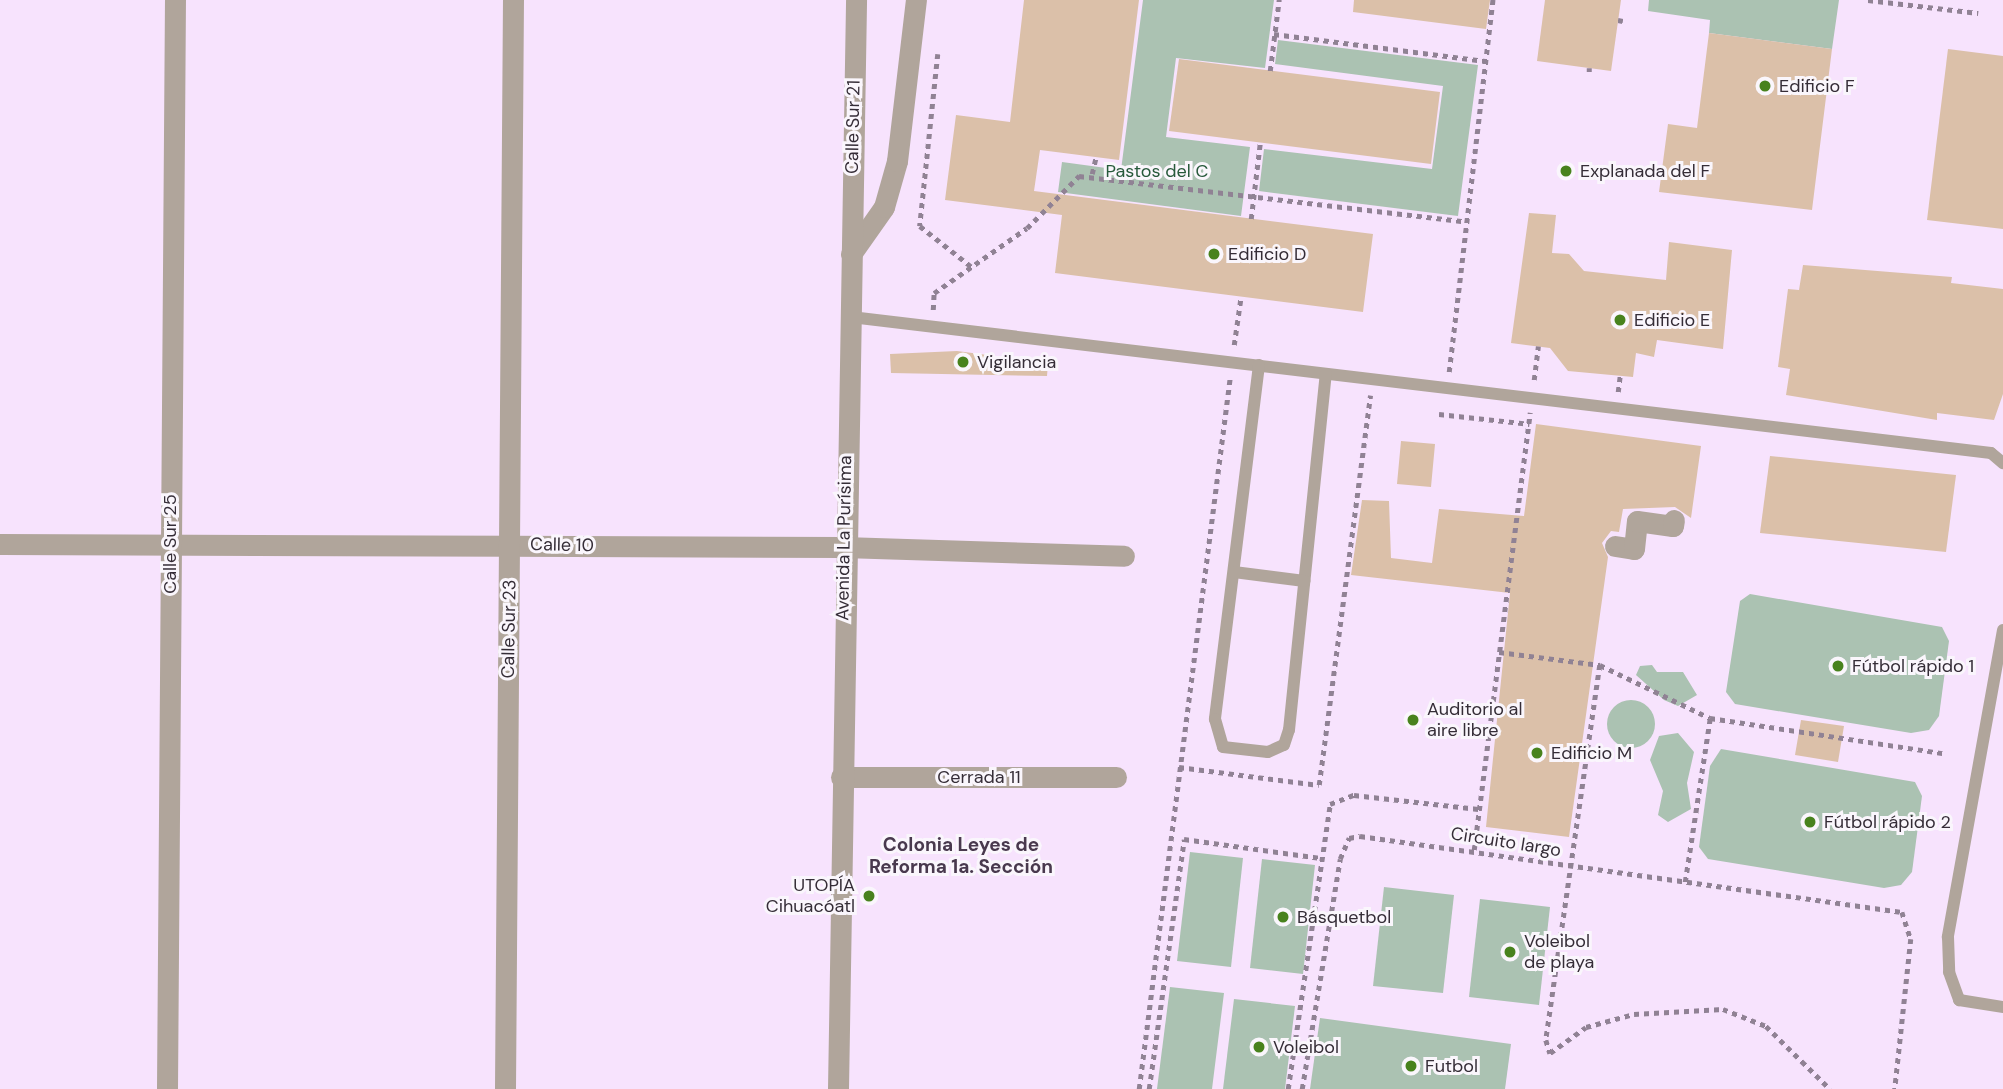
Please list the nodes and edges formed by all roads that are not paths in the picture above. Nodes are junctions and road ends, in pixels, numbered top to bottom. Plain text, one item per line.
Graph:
1 (175, 0) edge
2 (513, 0) edge
3 (856, 0) edge
4 (916, 0) edge
5 (851, 254) junction
6 (851, 317) junction
7 (1259, 365) junction
8 (1326, 374) junction
9 (2003, 463) edge
10 (1674, 520) dead end
11 (0, 544) edge
12 (170, 544) junction
13 (510, 544) junction
14 (1615, 546) dead end
15 (842, 547) junction
16 (1124, 556) dead end
17 (1234, 572) junction
18 (1304, 581) junction
19 (2003, 630) edge
20 (841, 777) junction
21 (1116, 777) dead end
22 (2003, 1007) edge
23 (167, 1089) edge
24 (505, 1089) edge
25 (838, 1089) edge

1 - 12 street, Calle Sur 25
2 - 13 street, Calle Sur 23
3 - 5 street, Calle Sur 21
4 - 5 street
5 - 6 street, Avenida La Purísima
6 - 7 lane
6 - 15 street, Avenida La Purísima
7 - 8 lane
7 - 17 lane
8 - 9 lane
8 - 18 lane
10 - 14 street
11 - 12 street, Calle 10
12 - 13 street, Calle 10
12 - 23 street, Calle Sur 25
13 - 15 street, Calle 10
13 - 24 street, Calle Sur 23
15 - 16 street, Calle 10
15 - 20 street, Avenida La Purísima
17 - 18 lane
17 - 18 lane
19 - 22 lane
20 - 21 street, Cerrada 11
20 - 25 street, Avenida La Purísima

